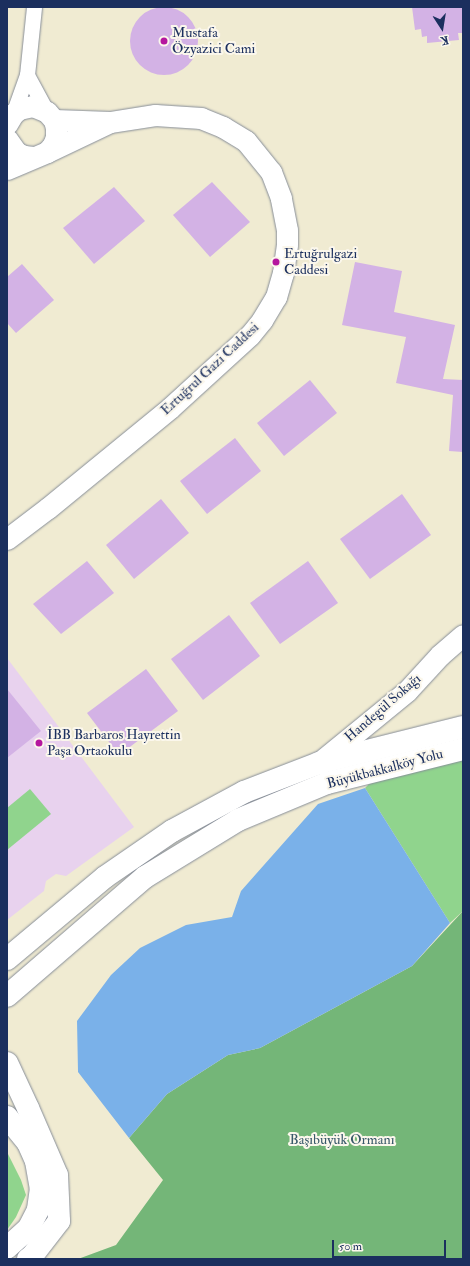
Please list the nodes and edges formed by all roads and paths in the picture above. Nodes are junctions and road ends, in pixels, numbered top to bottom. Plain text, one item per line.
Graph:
1 (34, 7) edge
2 (27, 74) junction
3 (51, 116) junction
4 (10, 119) edge
5 (110, 122) junction
6 (7, 140) edge
7 (40, 154) junction
8 (7, 169) edge
9 (7, 539) edge
10 (463, 635) edge
11 (463, 727) edge
12 (463, 749) edge
13 (319, 764) junction
14 (307, 791) junction
15 (7, 959) edge
16 (8, 999) edge
17 (7, 1063) edge
18 (7, 1117) edge
19 (7, 1248) edge
20 (28, 1259) edge

1 - 2 street
2 - 3 street
2 - 4 street
3 - 4 street, Ertuğrul Gazi Caddesi
3 - 5 street, Ertuğrul Gazi Caddesi
3 - 7 street
5 - 7 street, Ertuğrul Gazi Caddesi
5 - 9 street, Ertuğrul Gazi Caddesi
6 - 7 street
7 - 8 street, Ertuğrul Gazi Caddesi
10 - 13 street, Handegül Sokağı
11 - 13 highway, Büyükbakkalköy Yolu
12 - 14 highway, Büyükbakkalköy Yolu
13 - 14 highway
13 - 15 highway, Büyükbakkalköy Yolu
14 - 16 highway, Büyükbakkalköy Yolu
17 - 20 highway
18 - 19 highway

